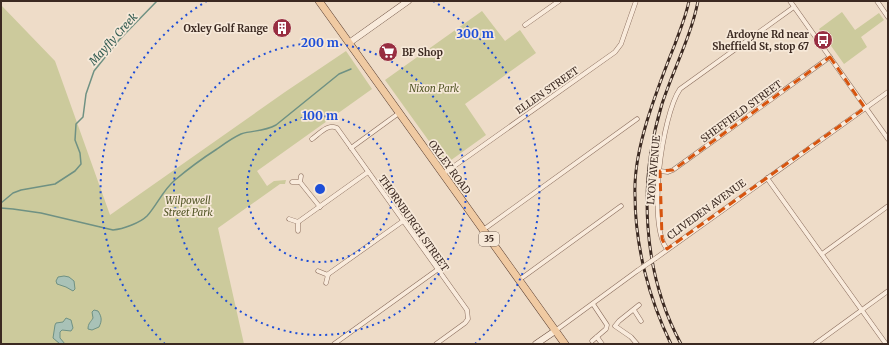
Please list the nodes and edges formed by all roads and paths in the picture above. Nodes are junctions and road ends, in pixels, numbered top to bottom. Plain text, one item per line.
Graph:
1 (319, 1) edge
2 (408, 1) edge
3 (559, 1) edge
4 (636, 1) edge
5 (790, 1) edge
6 (877, 1) edge
7 (794, 7) junction
8 (888, 17) edge
9 (525, 25) dead end
10 (349, 43) junction
11 (830, 57) junction
12 (888, 92) edge
13 (865, 108) junction
14 (399, 112) junction
15 (637, 119) dead end
16 (312, 139) dead end
17 (888, 139) edge
18 (350, 148) junction
19 (660, 171) junction
20 (368, 172) junction
21 (443, 174) junction
22 (301, 176) dead end
23 (767, 178) junction
24 (292, 182) dead end
25 (300, 182) junction
26 (621, 206) dead end
27 (888, 206) edge
28 (320, 207) junction
29 (289, 219) dead end
30 (403, 221) junction
31 (298, 222) junction
32 (483, 230) junction
33 (298, 231) dead end
34 (667, 249) junction
35 (822, 254) junction
36 (437, 270) junction
37 (318, 271) dead end
38 (327, 275) junction
39 (519, 280) junction
40 (326, 283) dead end
41 (888, 291) edge
42 (593, 304) junction
43 (639, 305) dead end
44 (634, 310) junction
45 (862, 310) junction
46 (641, 321) dead end
47 (607, 325) junction
48 (615, 326) junction
49 (555, 330) junction
50 (597, 337) junction
51 (592, 341) dead end
52 (334, 344) edge
53 (436, 344) edge
54 (536, 344) edge
55 (565, 344) edge
56 (602, 344) edge
57 (636, 344) edge
58 (815, 344) edge
59 (886, 344) edge

1 - 10 main road, OXLEY ROAD / 35
2 - 10 street
3 - 9 street
4 - 21 street, ELLEN STREET
5 - 7 street
6 - 8 street
7 - 11 street
7 - 19 street, LYON AVENUE
10 - 14 main road, OXLEY ROAD / 35
11 - 13 street
11 - 19 street, SHEFFIELD STREET
12 - 13 street, CLIVEDEN AVENUE
13 - 17 street
13 - 23 street, CLIVEDEN AVENUE
14 - 18 street
14 - 21 main road, OXLEY ROAD / 35
15 - 32 street
16 - 18 street, THORNBURGH STREET
18 - 20 street, THORNBURGH STREET
19 - 34 street, LYON AVENUE
20 - 28 street
20 - 30 street, THORNBURGH STREET
21 - 32 main road, OXLEY ROAD / 35
22 - 25 street
23 - 34 street, CLIVEDEN AVENUE
23 - 35 street
24 - 25 street
25 - 28 street
26 - 39 street
27 - 35 street
28 - 31 street
29 - 31 street
30 - 36 street, THORNBURGH STREET
30 - 38 street
31 - 33 street
32 - 39 main road, OXLEY ROAD / 35
34 - 42 street, CLIVEDEN AVENUE, bridge
35 - 45 street
36 - 52 street
36 - 53 street, THORNBURGH STREET
37 - 38 street
38 - 40 street
39 - 49 main road, OXLEY ROAD / 35
41 - 45 street
42 - 47 street
42 - 49 street, CLIVEDEN AVENUE
43 - 44 street
44 - 46 street
44 - 48 street
45 - 58 street
45 - 59 street
47 - 48 street
47 - 50 street
48 - 57 street
49 - 54 street, CLIVEDEN AVENUE
49 - 55 main road, OXLEY ROAD / 35
50 - 51 street
50 - 56 street

